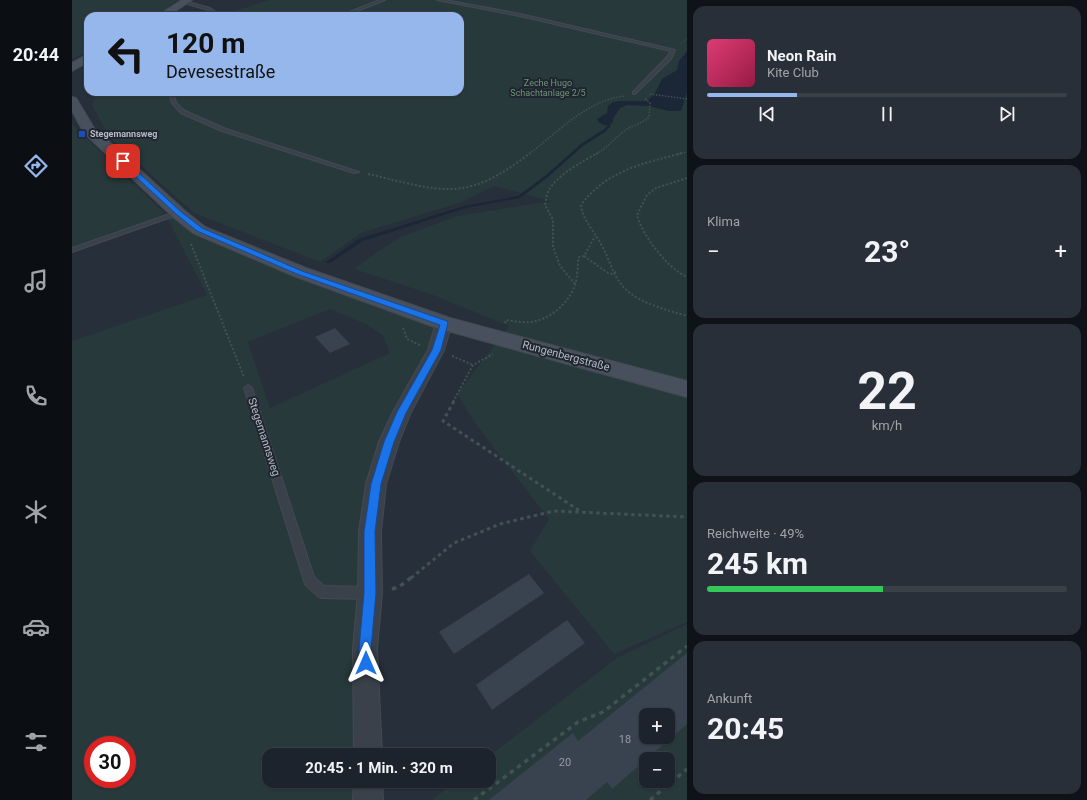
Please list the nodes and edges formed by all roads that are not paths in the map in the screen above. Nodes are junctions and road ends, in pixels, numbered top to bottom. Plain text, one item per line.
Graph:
1 (383, 0) edge
2 (439, 0) edge
3 (186, 1) edge
4 (168, 12) edge
5 (214, 12) edge
6 (352, 12) edge
7 (84, 60) edge
8 (72, 68) edge
9 (637, 93) road end
10 (172, 96) edge
11 (74, 109) edge
12 (356, 172) road end
13 (178, 213) junction
14 (72, 250) edge
15 (444, 323) junction
16 (248, 388) road end
17 (687, 389) edge
18 (370, 593) junction
19 (368, 748) edge
20 (368, 788) edge
21 (368, 800) edge

1 - 6 lane
2 - 9 lane
3 - 4 street
3 - 5 lane
7 - 8 street
10 - 12 lane
11 - 13 street, Rungenbergstraße
13 - 14 lane
13 - 15 street, Rungenbergstraße
15 - 17 street, Rungenbergstraße
15 - 18 street
16 - 18 lane, Stegemannsweg
18 - 19 street
20 - 21 street

